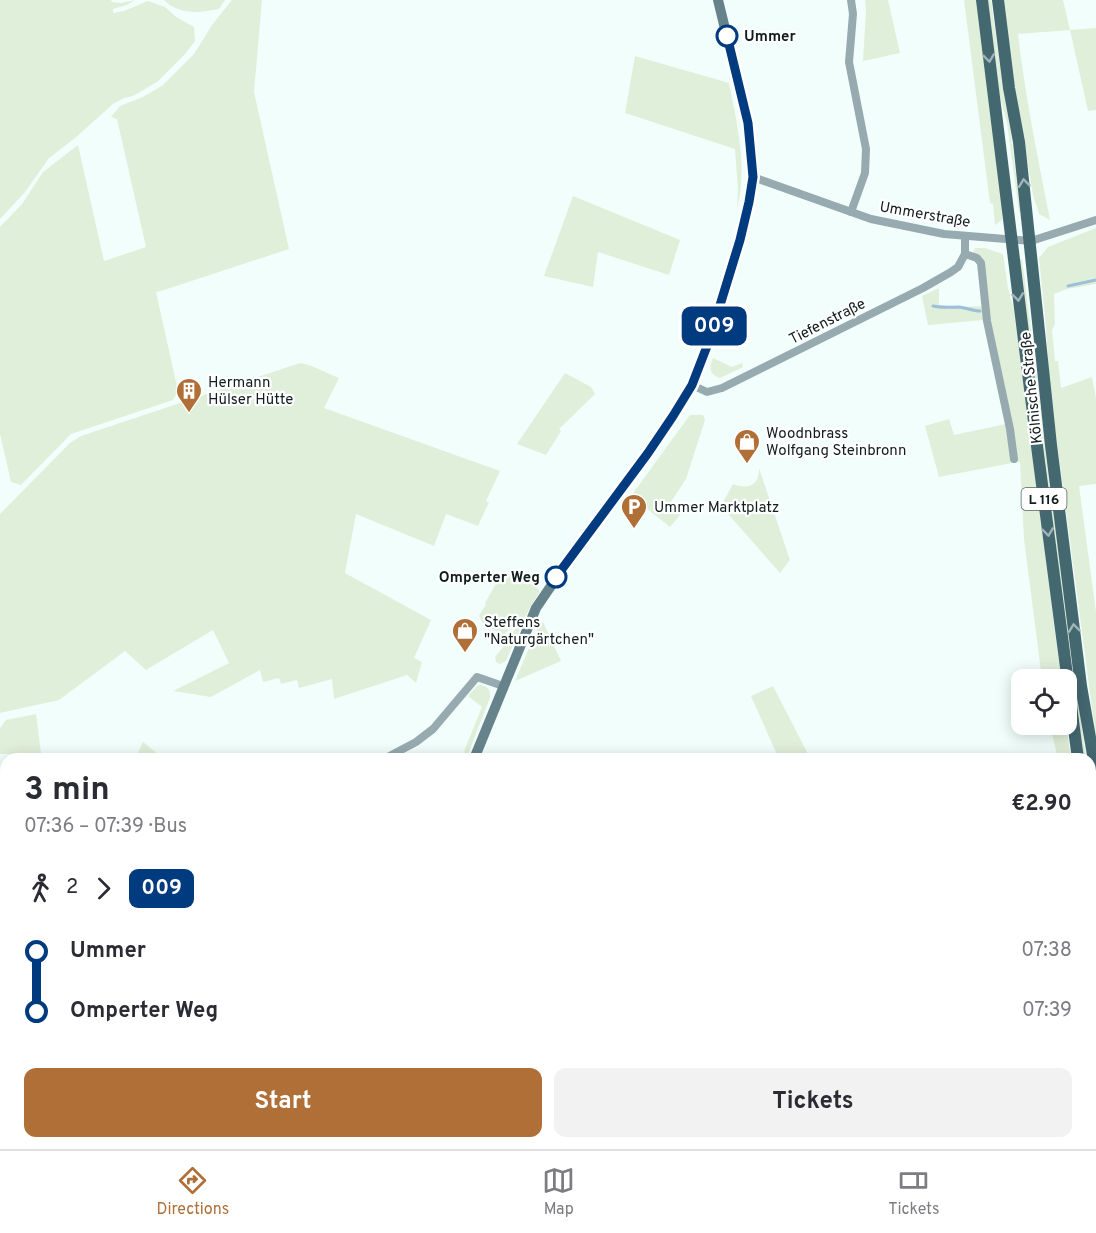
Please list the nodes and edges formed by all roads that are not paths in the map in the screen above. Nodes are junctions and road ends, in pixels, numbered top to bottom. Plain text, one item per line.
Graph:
1 (718, 0) edge
2 (851, 0) edge
3 (982, 0) edge
4 (998, 0) edge
5 (753, 177) junction
6 (851, 212) junction
7 (1096, 220) edge
8 (965, 236) junction
9 (1011, 239) junction
10 (1031, 241) junction
11 (965, 254) junction
12 (692, 385) junction
13 (1014, 459) dead end
14 (503, 686) junction
15 (395, 753) edge
16 (476, 753) edge
17 (1077, 753) edge
18 (1093, 753) edge

1 - 5 main road
2 - 6 street
3 -> 9 main road, Kölnische Straße / L 116
10 -> 4 main road, Kölnische Straße / L 116
5 - 6 street, Ummerstraße
5 - 12 main road
6 - 8 street, Ummerstraße
7 - 10 street, Ummerstraße
8 - 9 street, Ummerstraße
8 - 11 street
9 - 10 street, Ummerstraße
9 -> 17 main road, Kölnische Straße / L 116
18 -> 10 main road, Kölnische Straße / L 116
11 - 12 street, Tiefenstraße
11 - 13 street
12 - 14 main road
14 - 15 street
14 - 16 main road

